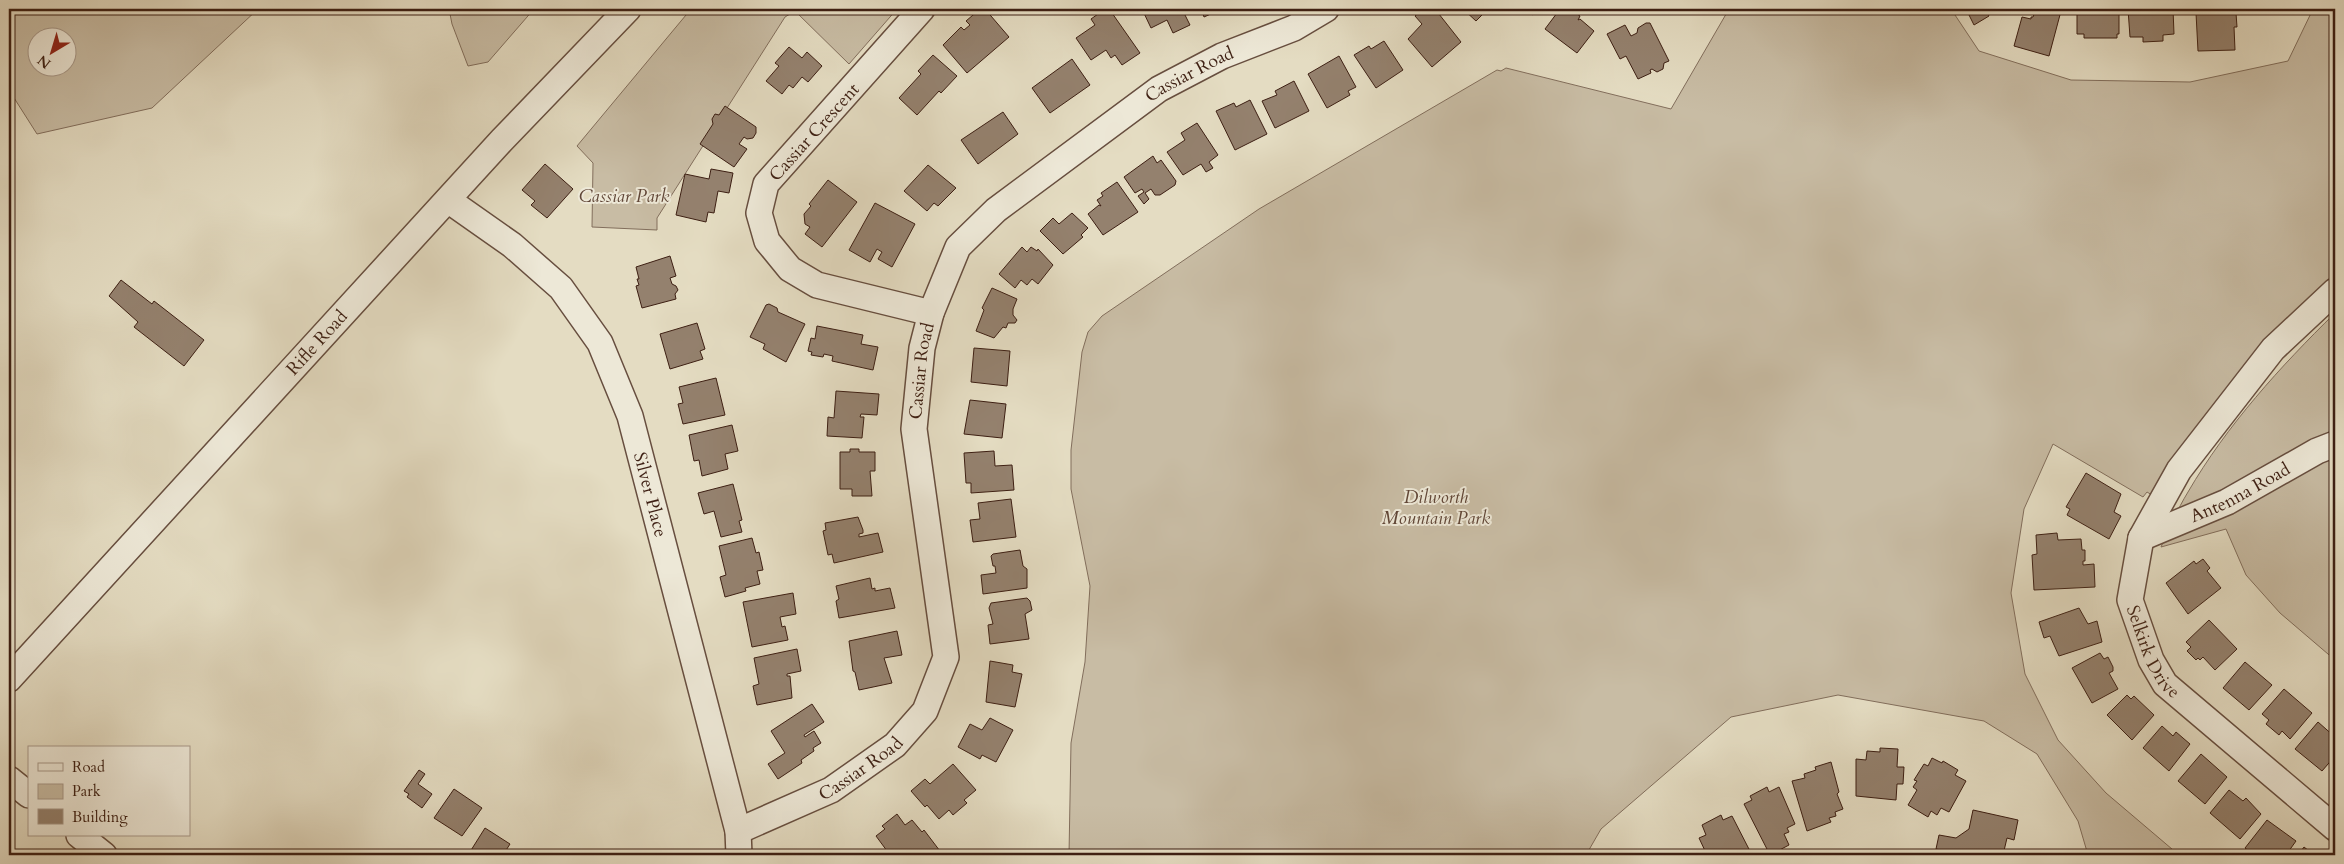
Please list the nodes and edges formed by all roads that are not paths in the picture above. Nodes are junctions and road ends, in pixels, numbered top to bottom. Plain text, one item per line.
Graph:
1 (628, 9) edge
2 (922, 9) edge
3 (1326, 9) edge
4 (448, 200) junction
5 (2335, 290) edge
6 (931, 313) junction
7 (2335, 444) edge
8 (2141, 538) junction
9 (9, 679) edge
10 (9, 780) edge
11 (28, 794) edge
12 (2335, 828) edge
13 (80, 836) edge
14 (739, 843) edge
15 (104, 855) edge

1 - 4 street, Rifle Road
2 - 6 street, Cassiar Crescent
3 - 6 street, Cassiar Road
4 - 9 street, Rifle Road
4 - 14 street, Silver Place
5 - 8 street, Selkirk Drive
6 - 14 street, Cassiar Road
7 - 8 street, Antenna Road
8 - 12 street, Selkirk Drive
10 - 11 street
13 - 15 street

